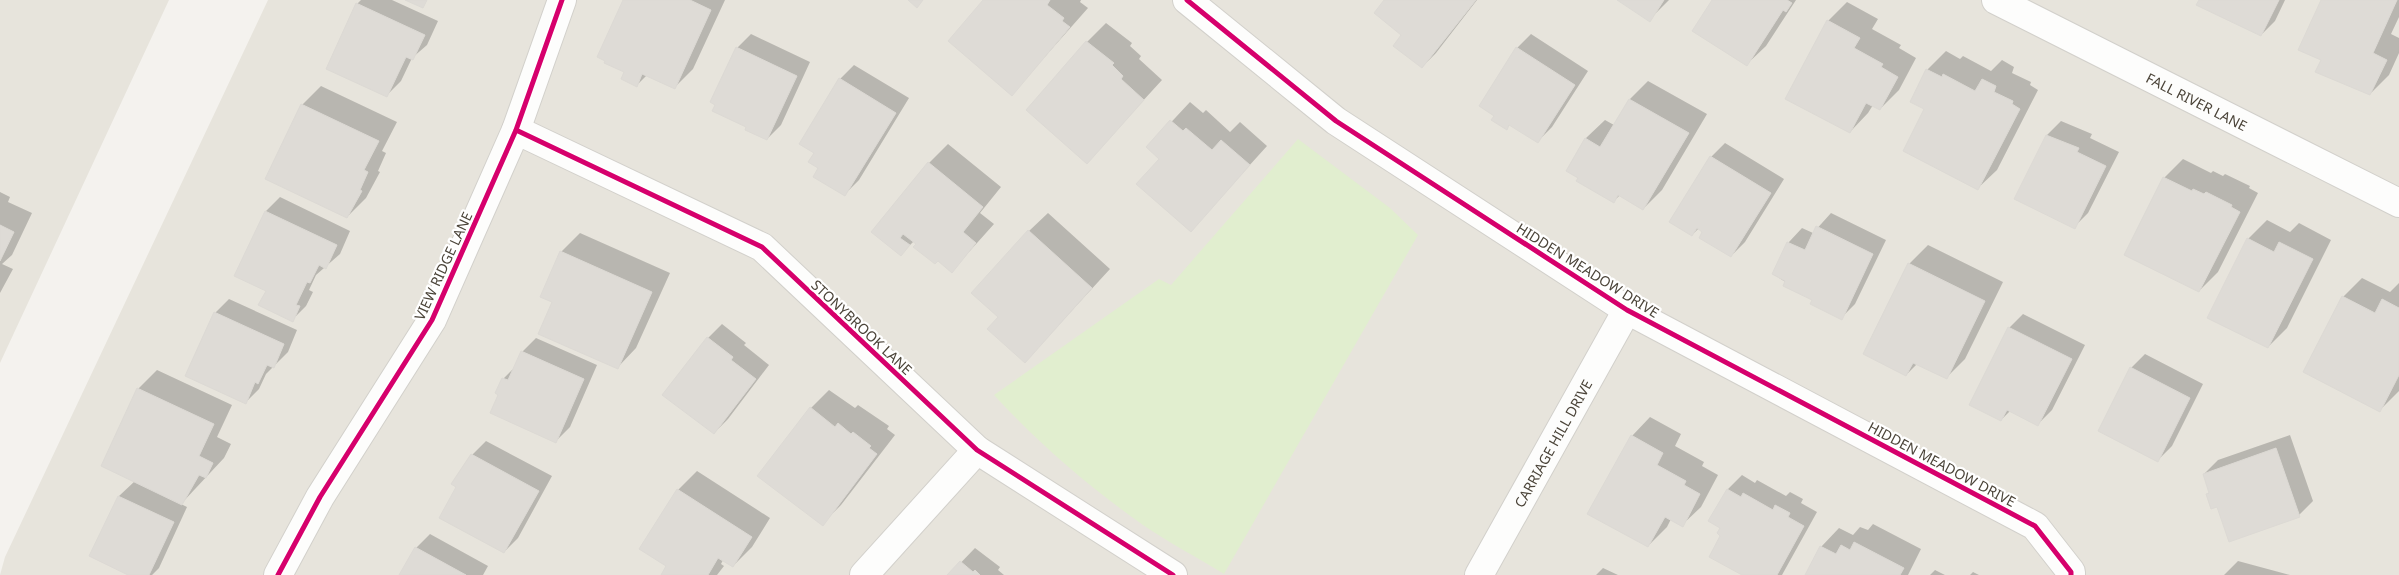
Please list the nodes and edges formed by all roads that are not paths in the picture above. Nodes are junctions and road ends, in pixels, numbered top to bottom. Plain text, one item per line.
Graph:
1 (562, 0) edge
2 (1187, 0) edge
3 (1996, 0) edge
4 (516, 130) junction
5 (2399, 203) edge
6 (1627, 310) junction
7 (976, 450) junction
8 (2071, 573) edge
9 (278, 575) edge
10 (864, 575) edge
11 (1172, 575) edge
12 (1479, 575) edge

1 - 4 street, VIEW RIDGE LANE
2 - 6 street, HIDDEN MEADOW DRIVE
3 - 5 street, FALL RIVER LANE
4 - 7 street, STONYBROOK LANE
4 - 9 street, VIEW RIDGE LANE
6 - 8 street, HIDDEN MEADOW DRIVE
6 - 12 street, CARRIAGE HILL DRIVE
7 - 10 street
7 - 11 street, STONYBROOK LANE

